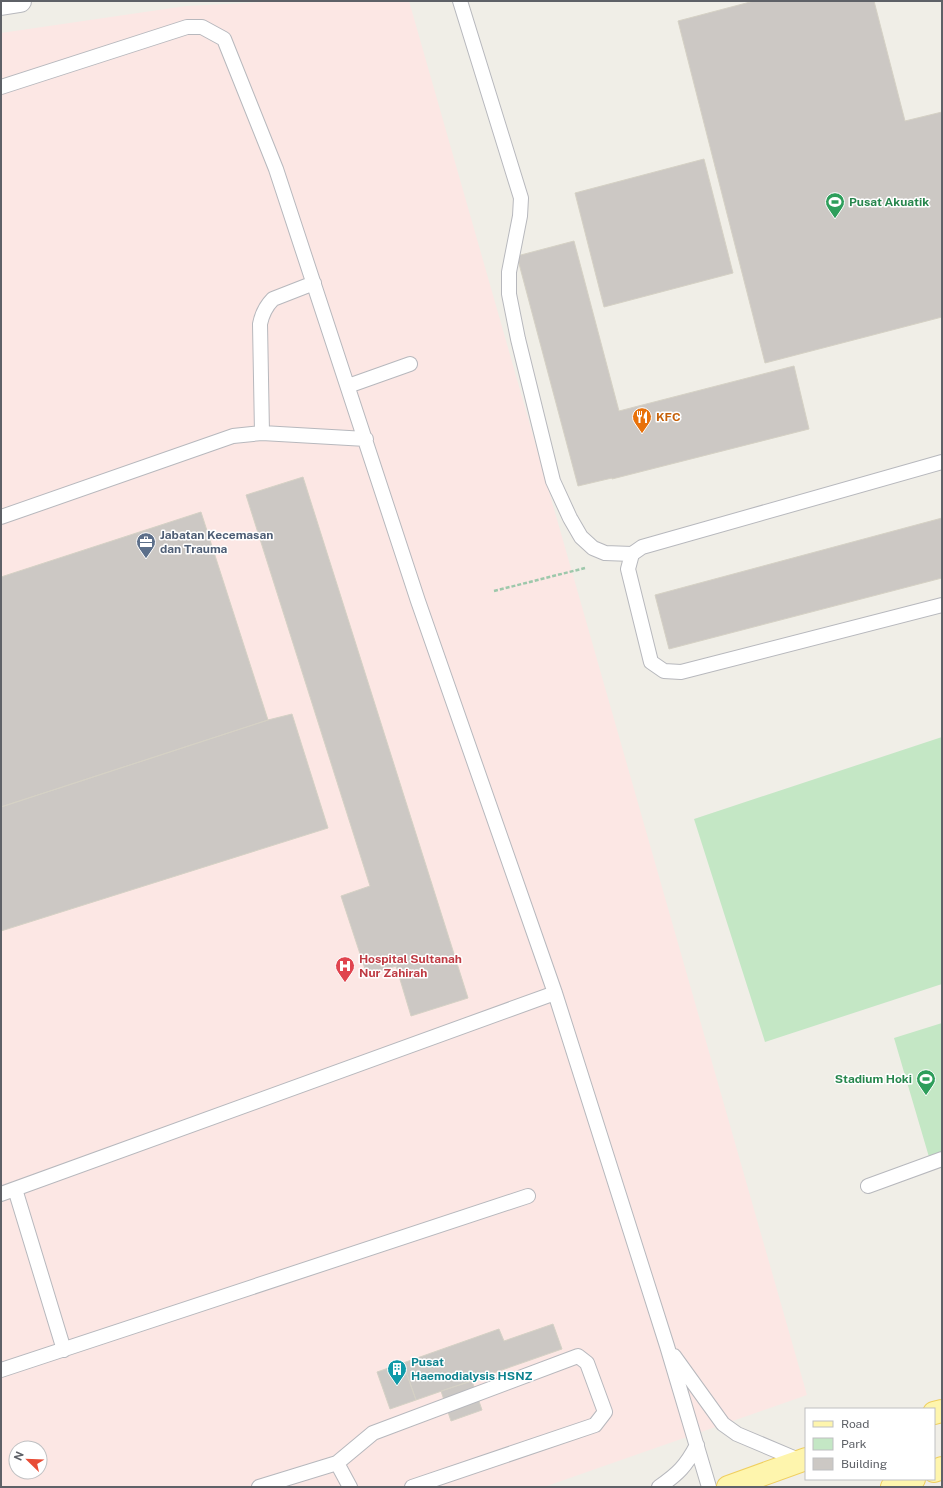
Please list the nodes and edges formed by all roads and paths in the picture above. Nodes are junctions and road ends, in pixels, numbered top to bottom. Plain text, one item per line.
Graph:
1 (20, 1) edge
2 (460, 1) edge
3 (1, 4) edge
4 (1, 88) edge
5 (314, 283) junction
6 (410, 364) dead end
7 (348, 386) junction
8 (262, 433) junction
9 (366, 439) junction
10 (942, 462) edge
11 (1, 517) edge
12 (632, 554) junction
13 (587, 567) dead end
14 (494, 591) dead end
15 (942, 605) edge
16 (554, 993) junction
17 (942, 1159) edge
18 (868, 1186) dead end
19 (15, 1189) junction
20 (1, 1194) edge
21 (528, 1196) dead end
22 (667, 1346) junction
23 (64, 1350) junction
24 (1, 1370) edge
25 (697, 1445) junction
26 (803, 1460) edge
27 (337, 1463) junction
28 (911, 1480) edge
29 (259, 1487) edge
30 (350, 1487) edge
31 (412, 1487) edge
32 (659, 1487) edge
33 (709, 1487) edge
34 (728, 1487) edge
35 (892, 1487) edge

1 - 3 street
2 - 12 lane
4 - 5 lane
5 - 7 lane
5 - 8 lane
6 - 7 lane
7 - 9 lane
8 - 9 lane
8 - 11 lane
9 - 16 lane
10 - 12 lane
12 - 15 lane
13 - 14 path
16 - 19 lane
16 - 22 lane
17 - 18 lane
19 - 20 lane
19 - 23 lane
21 - 23 lane
22 - 25 lane
22 - 26 lane
23 - 24 lane
25 - 32 lane
25 - 33 lane
26 - 34 main road
27 - 29 lane
27 - 30 lane
27 - 31 lane
28 - 35 main road

